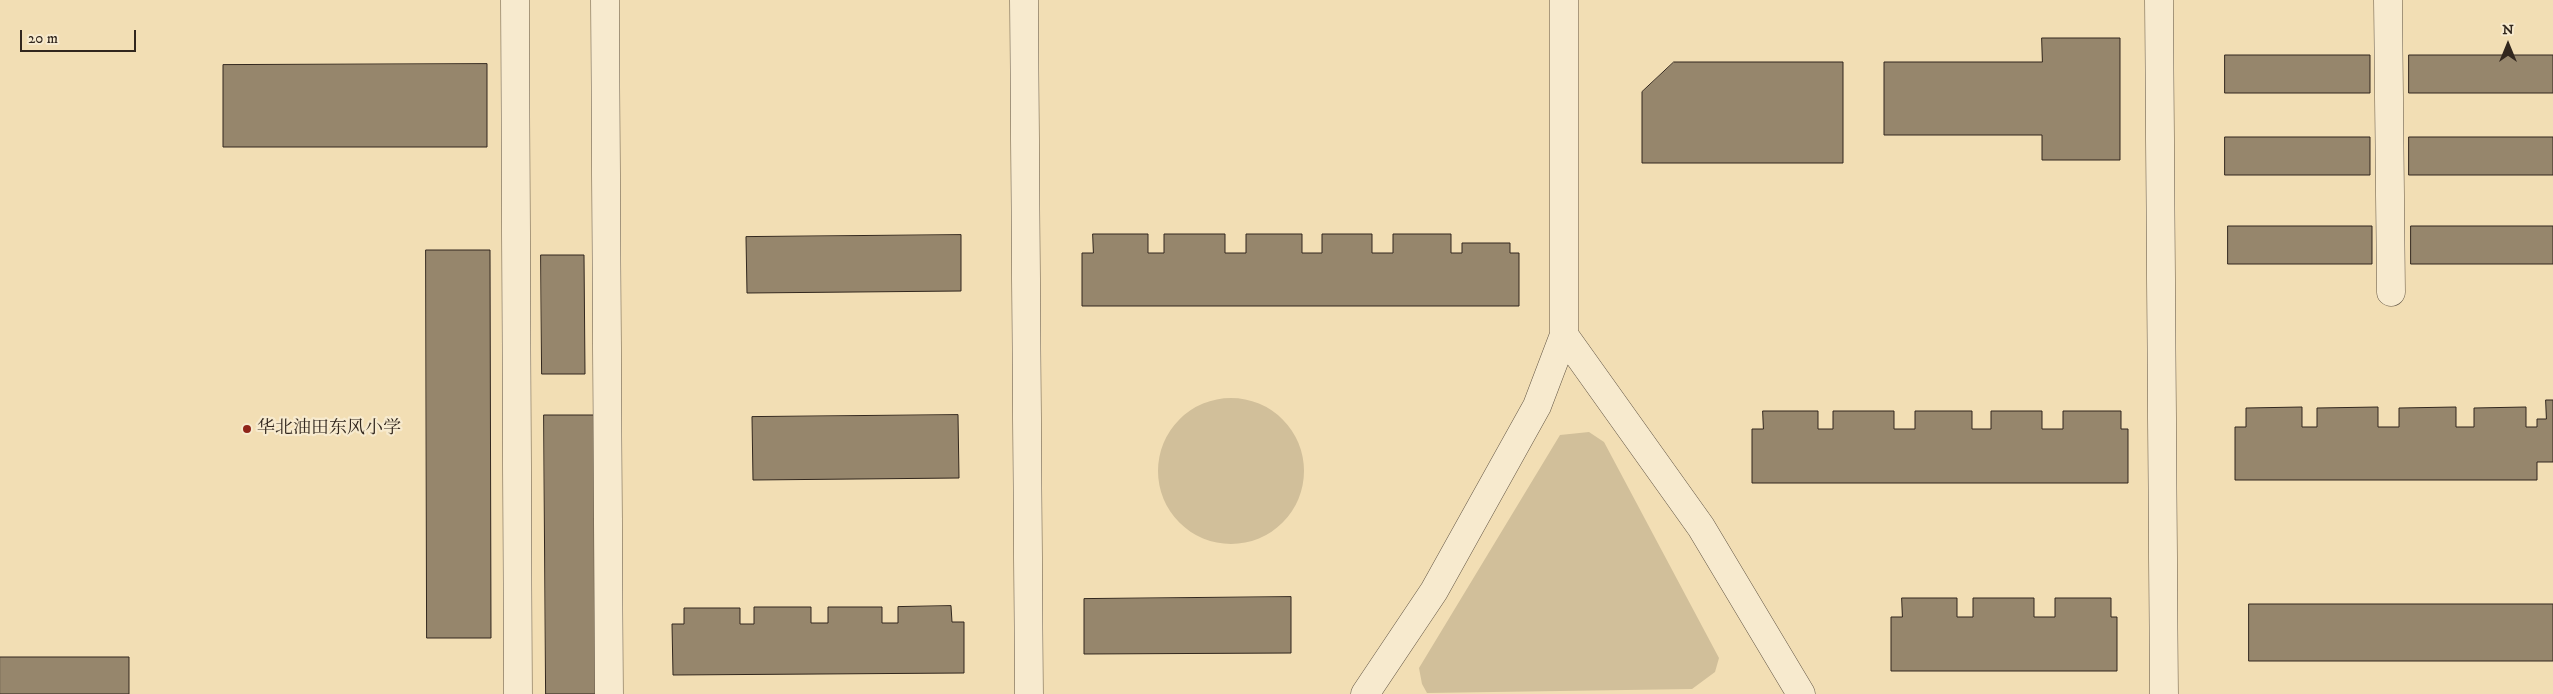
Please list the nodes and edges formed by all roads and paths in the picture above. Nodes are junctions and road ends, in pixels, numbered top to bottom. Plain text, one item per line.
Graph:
1 (515, 0) edge
2 (605, 0) edge
3 (1024, 0) edge
4 (1564, 0) edge
5 (2159, 0) edge
6 (2388, 0) edge
7 (2391, 292) dead end
8 (1564, 335) junction
9 (518, 694) edge
10 (609, 694) edge
11 (1029, 694) edge
12 (1365, 694) edge
13 (1801, 694) edge
14 (2164, 694) edge

1 - 9 street
2 - 10 street
3 - 11 street
4 - 8 street
5 - 14 street
6 - 7 street
8 - 12 street
8 - 13 street

